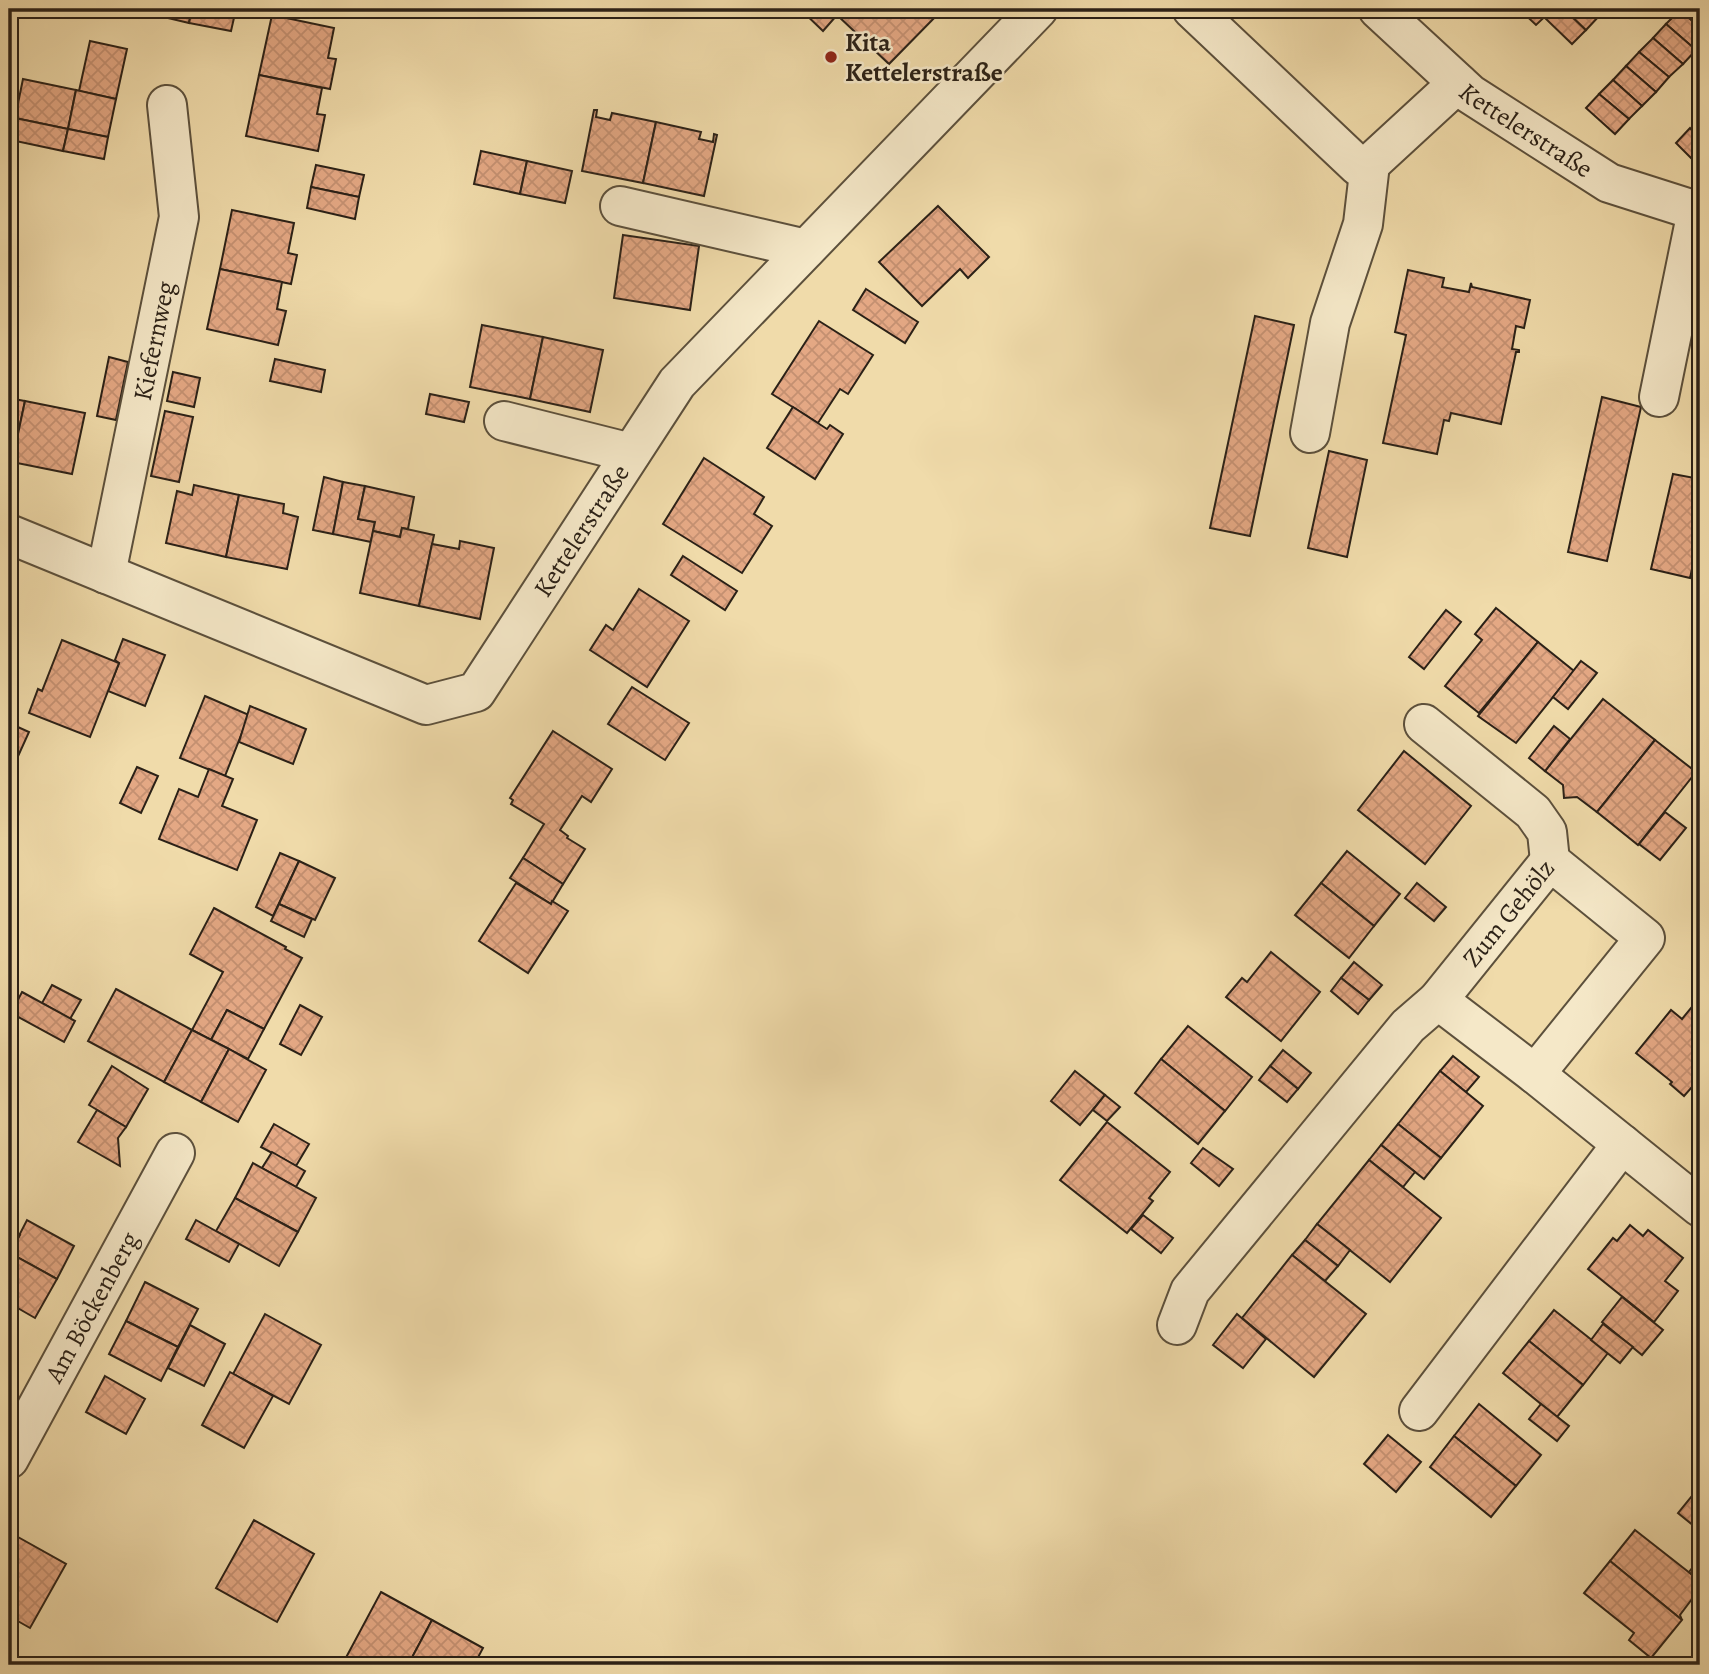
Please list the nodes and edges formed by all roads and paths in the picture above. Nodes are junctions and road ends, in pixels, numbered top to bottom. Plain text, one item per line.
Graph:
1 (1038, 9) edge
2 (1192, 9) edge
3 (1378, 9) edge
4 (1458, 83) junction
5 (167, 105) dead end
6 (1370, 164) junction
7 (621, 206) dead end
8 (1698, 211) edge
9 (806, 249) junction
10 (1659, 397) dead end
11 (504, 421) dead end
12 (1310, 433) dead end
13 (631, 453) junction
14 (9, 534) edge
15 (106, 574) junction
16 (1424, 724) dead end
17 (1550, 861) junction
18 (1438, 1000) junction
19 (1535, 1074) junction
20 (1622, 1144) junction
21 (175, 1153) dead end
22 (1700, 1207) edge
23 (1177, 1325) dead end
24 (1419, 1411) dead end
25 (9, 1459) edge

1 - 9 street, Kettelerstraße
2 - 6 street
3 - 4 street, Kettelerstraße
4 - 6 street
4 - 8 street, Kettelerstraße
5 - 15 street, Kiefernweg
6 - 12 street
7 - 9 street
8 - 10 street
9 - 13 street, Kettelerstraße
11 - 13 street
13 - 15 street, Kettelerstraße
14 - 15 street, Kettelerstraße
16 - 17 street
17 - 18 street, Zum Gehölz
17 - 19 street, Zum Gehölz
18 - 19 street
18 - 23 street, Zum Gehölz
19 - 20 street
20 - 22 street
20 - 24 street
21 - 25 street, Am Böckenberg

